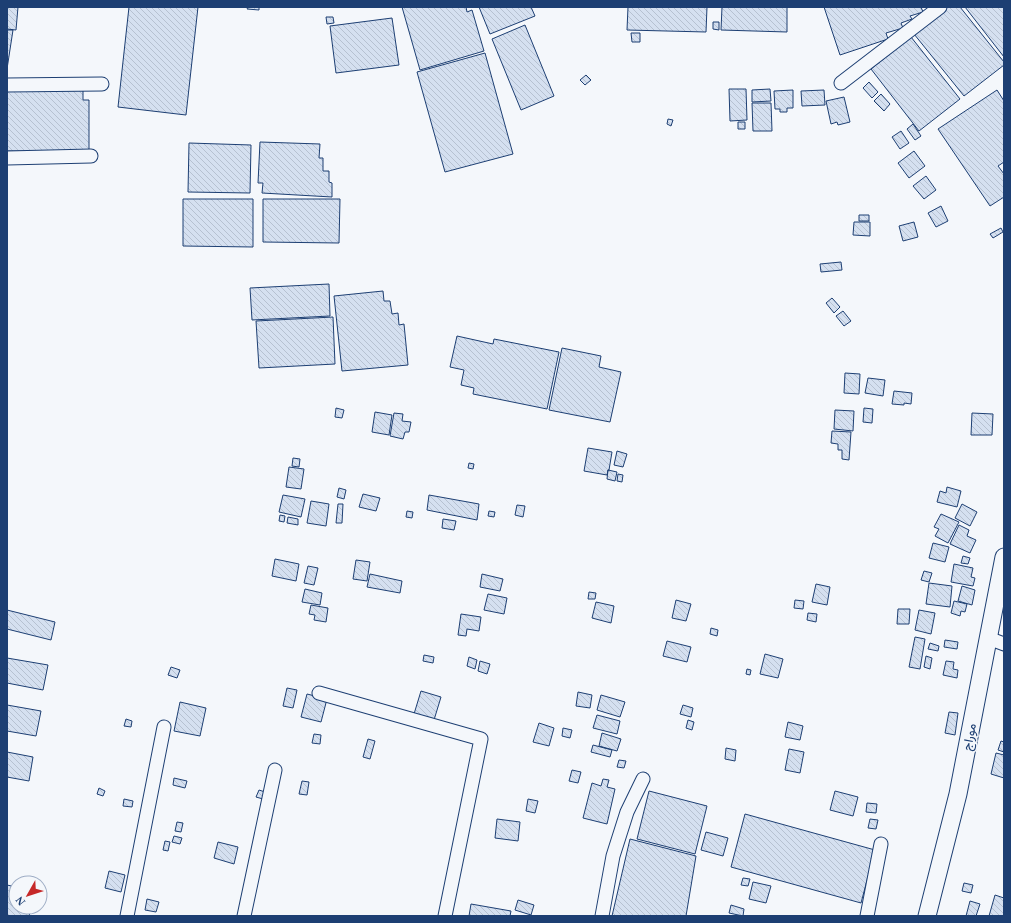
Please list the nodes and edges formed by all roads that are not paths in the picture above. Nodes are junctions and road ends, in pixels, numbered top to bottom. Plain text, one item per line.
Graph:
1 (940, 7) edge
2 (841, 83) dead end
3 (102, 84) dead end
4 (7, 85) edge
5 (91, 156) dead end
6 (7, 158) edge
7 (1004, 557) edge
8 (988, 638) junction
9 (1004, 644) edge
10 (319, 693) dead end
11 (164, 727) dead end
12 (275, 770) dead end
13 (642, 779) dead end
14 (881, 844) dead end
15 (127, 916) edge
16 (244, 916) edge
17 (445, 916) edge
18 (602, 916) edge
19 (867, 916) edge
20 (927, 916) edge

1 - 2 lane
3 - 4 lane
5 - 6 lane
7 - 8 main road, موراج
8 - 9 lane
8 - 20 main road, موراج
10 - 17 lane
11 - 15 lane
12 - 16 lane
13 - 18 lane
14 - 19 lane

